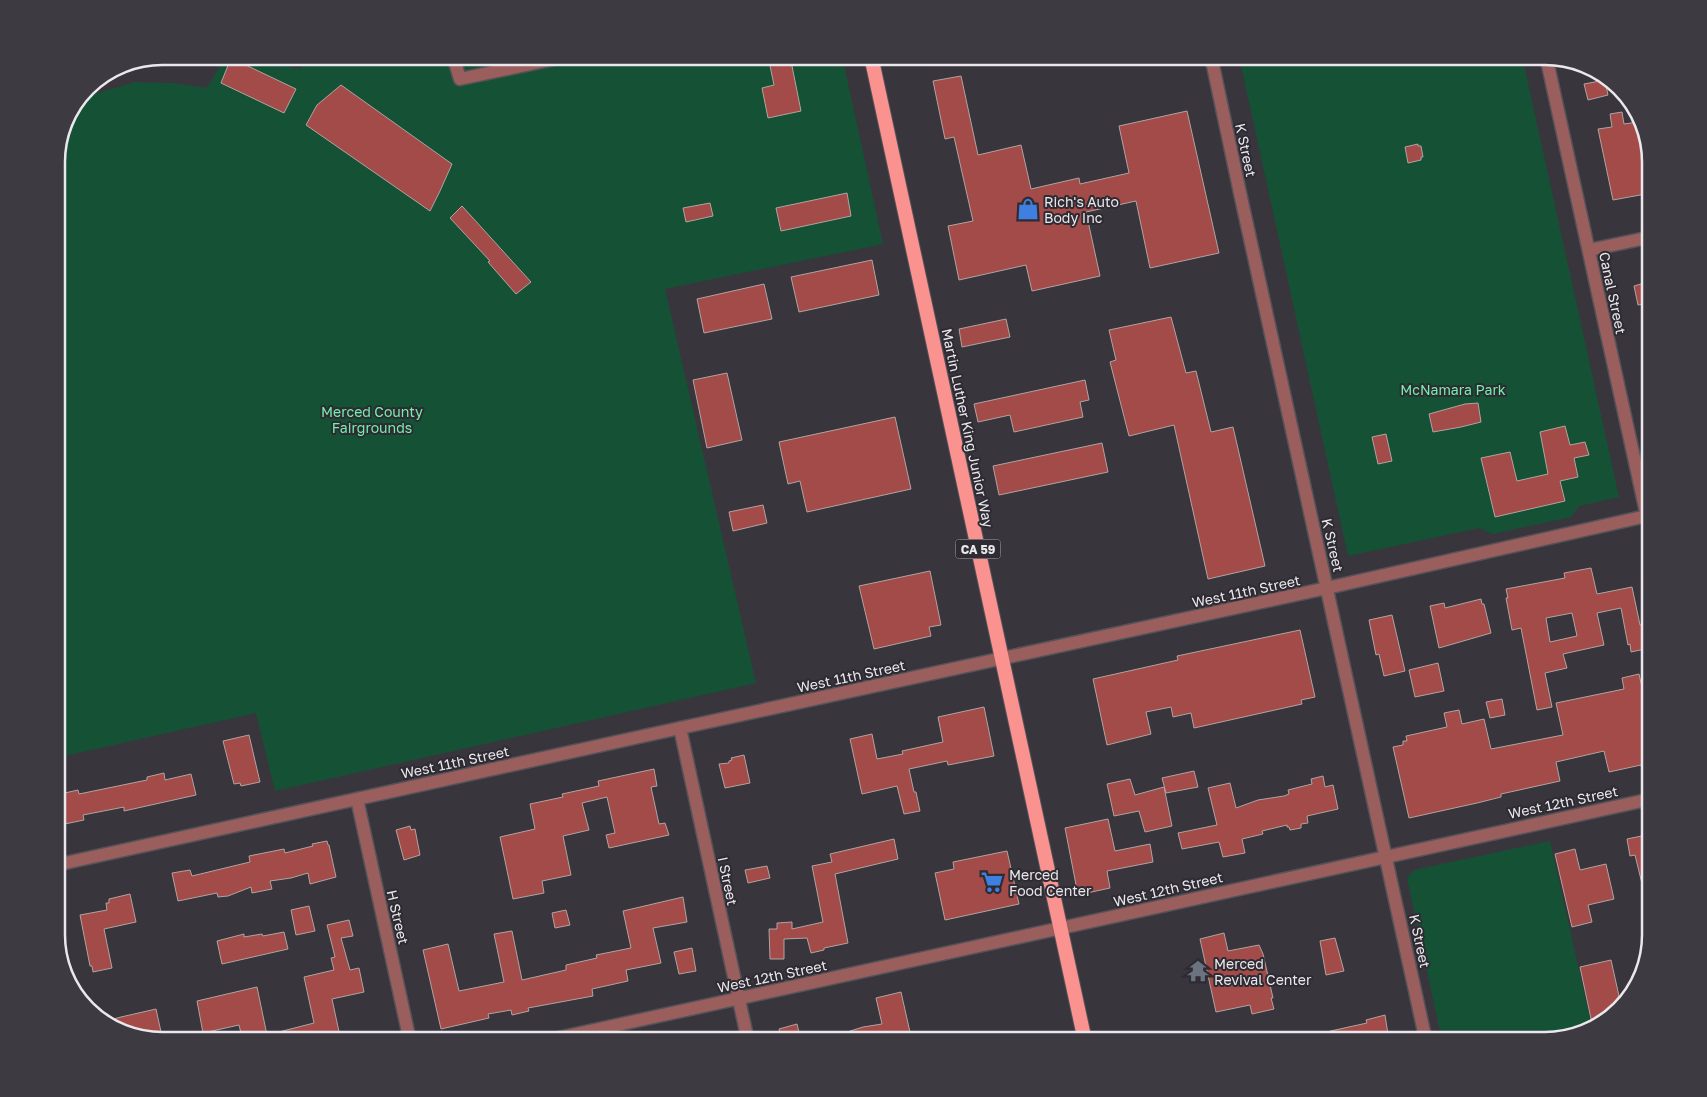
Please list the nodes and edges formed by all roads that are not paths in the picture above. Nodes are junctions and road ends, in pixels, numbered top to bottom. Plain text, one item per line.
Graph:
1 (456, 65) edge
2 (526, 65) edge
3 (873, 65) edge
4 (1213, 65) edge
5 (1548, 65) edge
6 (1642, 238) edge
7 (1588, 250) junction
8 (1642, 485) edge
9 (1642, 518) edge
10 (1327, 588) junction
11 (1002, 659) junction
12 (680, 728) junction
13 (356, 799) junction
14 (1642, 801) edge
15 (1386, 856) junction
16 (65, 863) edge
17 (1060, 928) junction
18 (738, 999) junction
19 (408, 1032) edge
20 (586, 1032) edge
21 (746, 1032) edge
22 (1083, 1032) edge
23 (1424, 1032) edge

1 - 2 street
3 - 11 highway, Martin Luther King Junior Way / CA 59
4 - 10 street, K Street
5 - 7 street, Canal Street
6 - 7 street
7 - 8 street, Canal Street
9 - 10 street, West 11th Street
10 - 11 street, West 11th Street
10 - 15 street, K Street
11 - 12 street, West 11th Street
11 - 17 highway, Martin Luther King Junior Way / CA 59
12 - 13 street, West 11th Street
12 - 18 street, I Street
13 - 16 street, West 11th Street
13 - 19 street, H Street
14 - 15 street, West 12th Street
15 - 17 street, West 12th Street
15 - 23 street, K Street
17 - 18 street, West 12th Street
17 - 22 highway, Martin Luther King Junior Way / CA 59
18 - 20 street, West 12th Street
18 - 21 street, I Street

